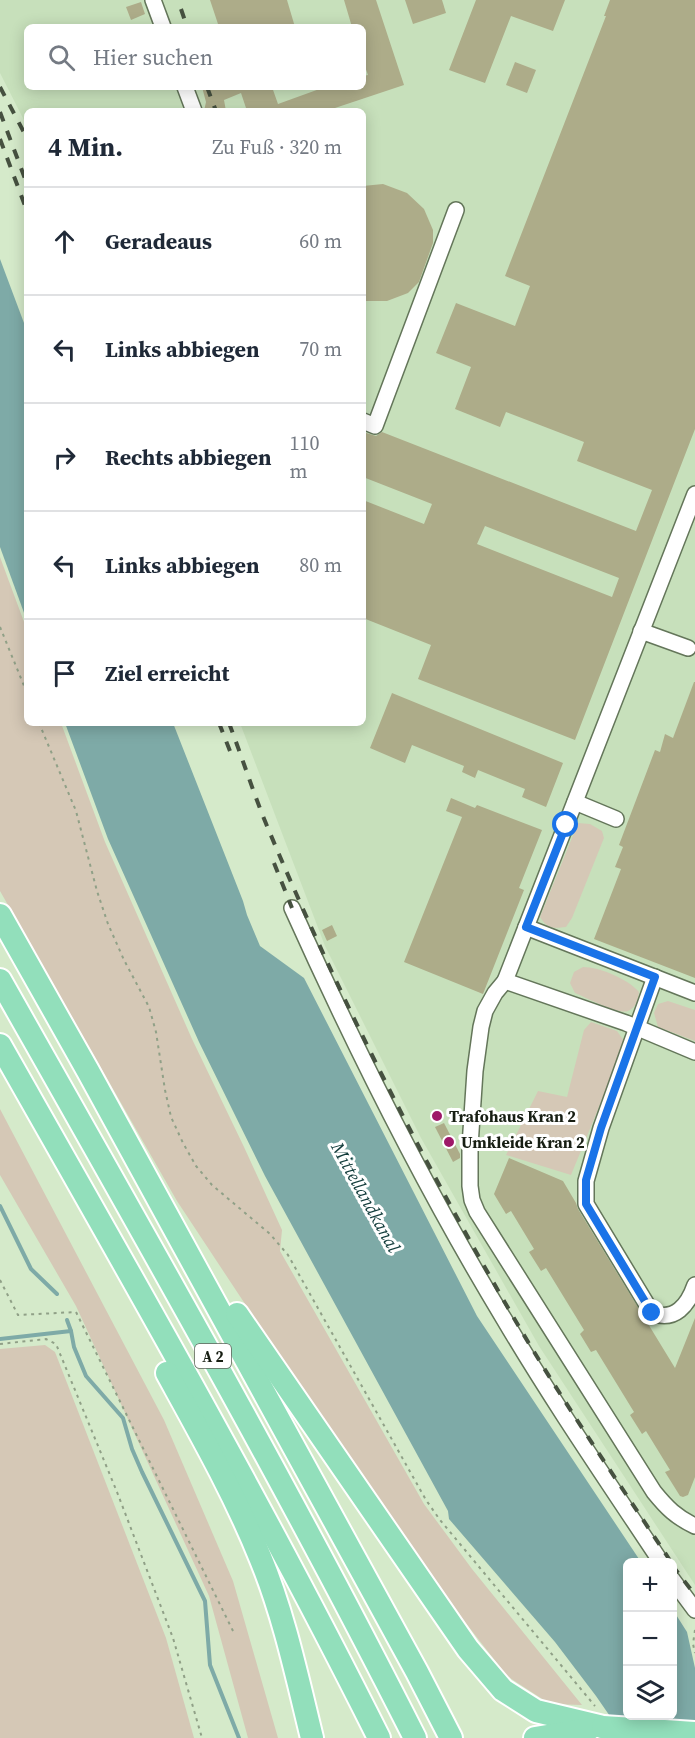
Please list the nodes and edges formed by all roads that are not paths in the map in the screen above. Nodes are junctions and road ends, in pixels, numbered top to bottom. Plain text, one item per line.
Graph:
1 (153, 0) edge
2 (162, 24) edge
3 (186, 90) edge
4 (193, 108) edge
5 (456, 210) dead end
6 (366, 422) edge
7 (695, 494) edge
8 (690, 522) edge
9 (641, 632) junction
10 (688, 648) dead end
11 (575, 802) junction
12 (616, 819) dead end
13 (292, 908) dead end
14 (0, 915) edge
15 (526, 927) junction
16 (655, 977) junction
17 (0, 980) edge
18 (506, 981) junction
19 (695, 993) edge
20 (636, 1027) junction
21 (0, 1045) edge
22 (695, 1052) edge
23 (88, 1071) junction
24 (39, 1113) junction
25 (695, 1285) edge
26 (695, 1526) edge
27 (658, 1558) edge
28 (677, 1586) edge
29 (695, 1610) edge
30 (601, 1719) junction
31 (695, 1733) edge
32 (312, 1738) edge
33 (379, 1738) edge
34 (416, 1738) edge
35 (451, 1738) edge
36 (535, 1738) edge

1 - 2 lane
3 - 4 lane
5 - 6 lane
7 - 8 lane
8 - 9 lane
9 - 10 lane
9 - 11 lane
11 - 12 lane
11 - 15 lane
13 - 27 lane
14 - 23 highway
15 - 16 lane
15 - 18 lane
16 - 19 lane
16 - 20 lane
17 - 34 highway, A 2
18 - 20 lane
18 - 26 lane
20 - 22 lane
20 - 25 lane
21 - 24 highway, A 2
23 - 30 highway
23 - 35 highway
24 - 32 highway
24 - 33 highway, A 2
28 - 29 lane
30 - 31 highway, bridge
30 - 36 highway

